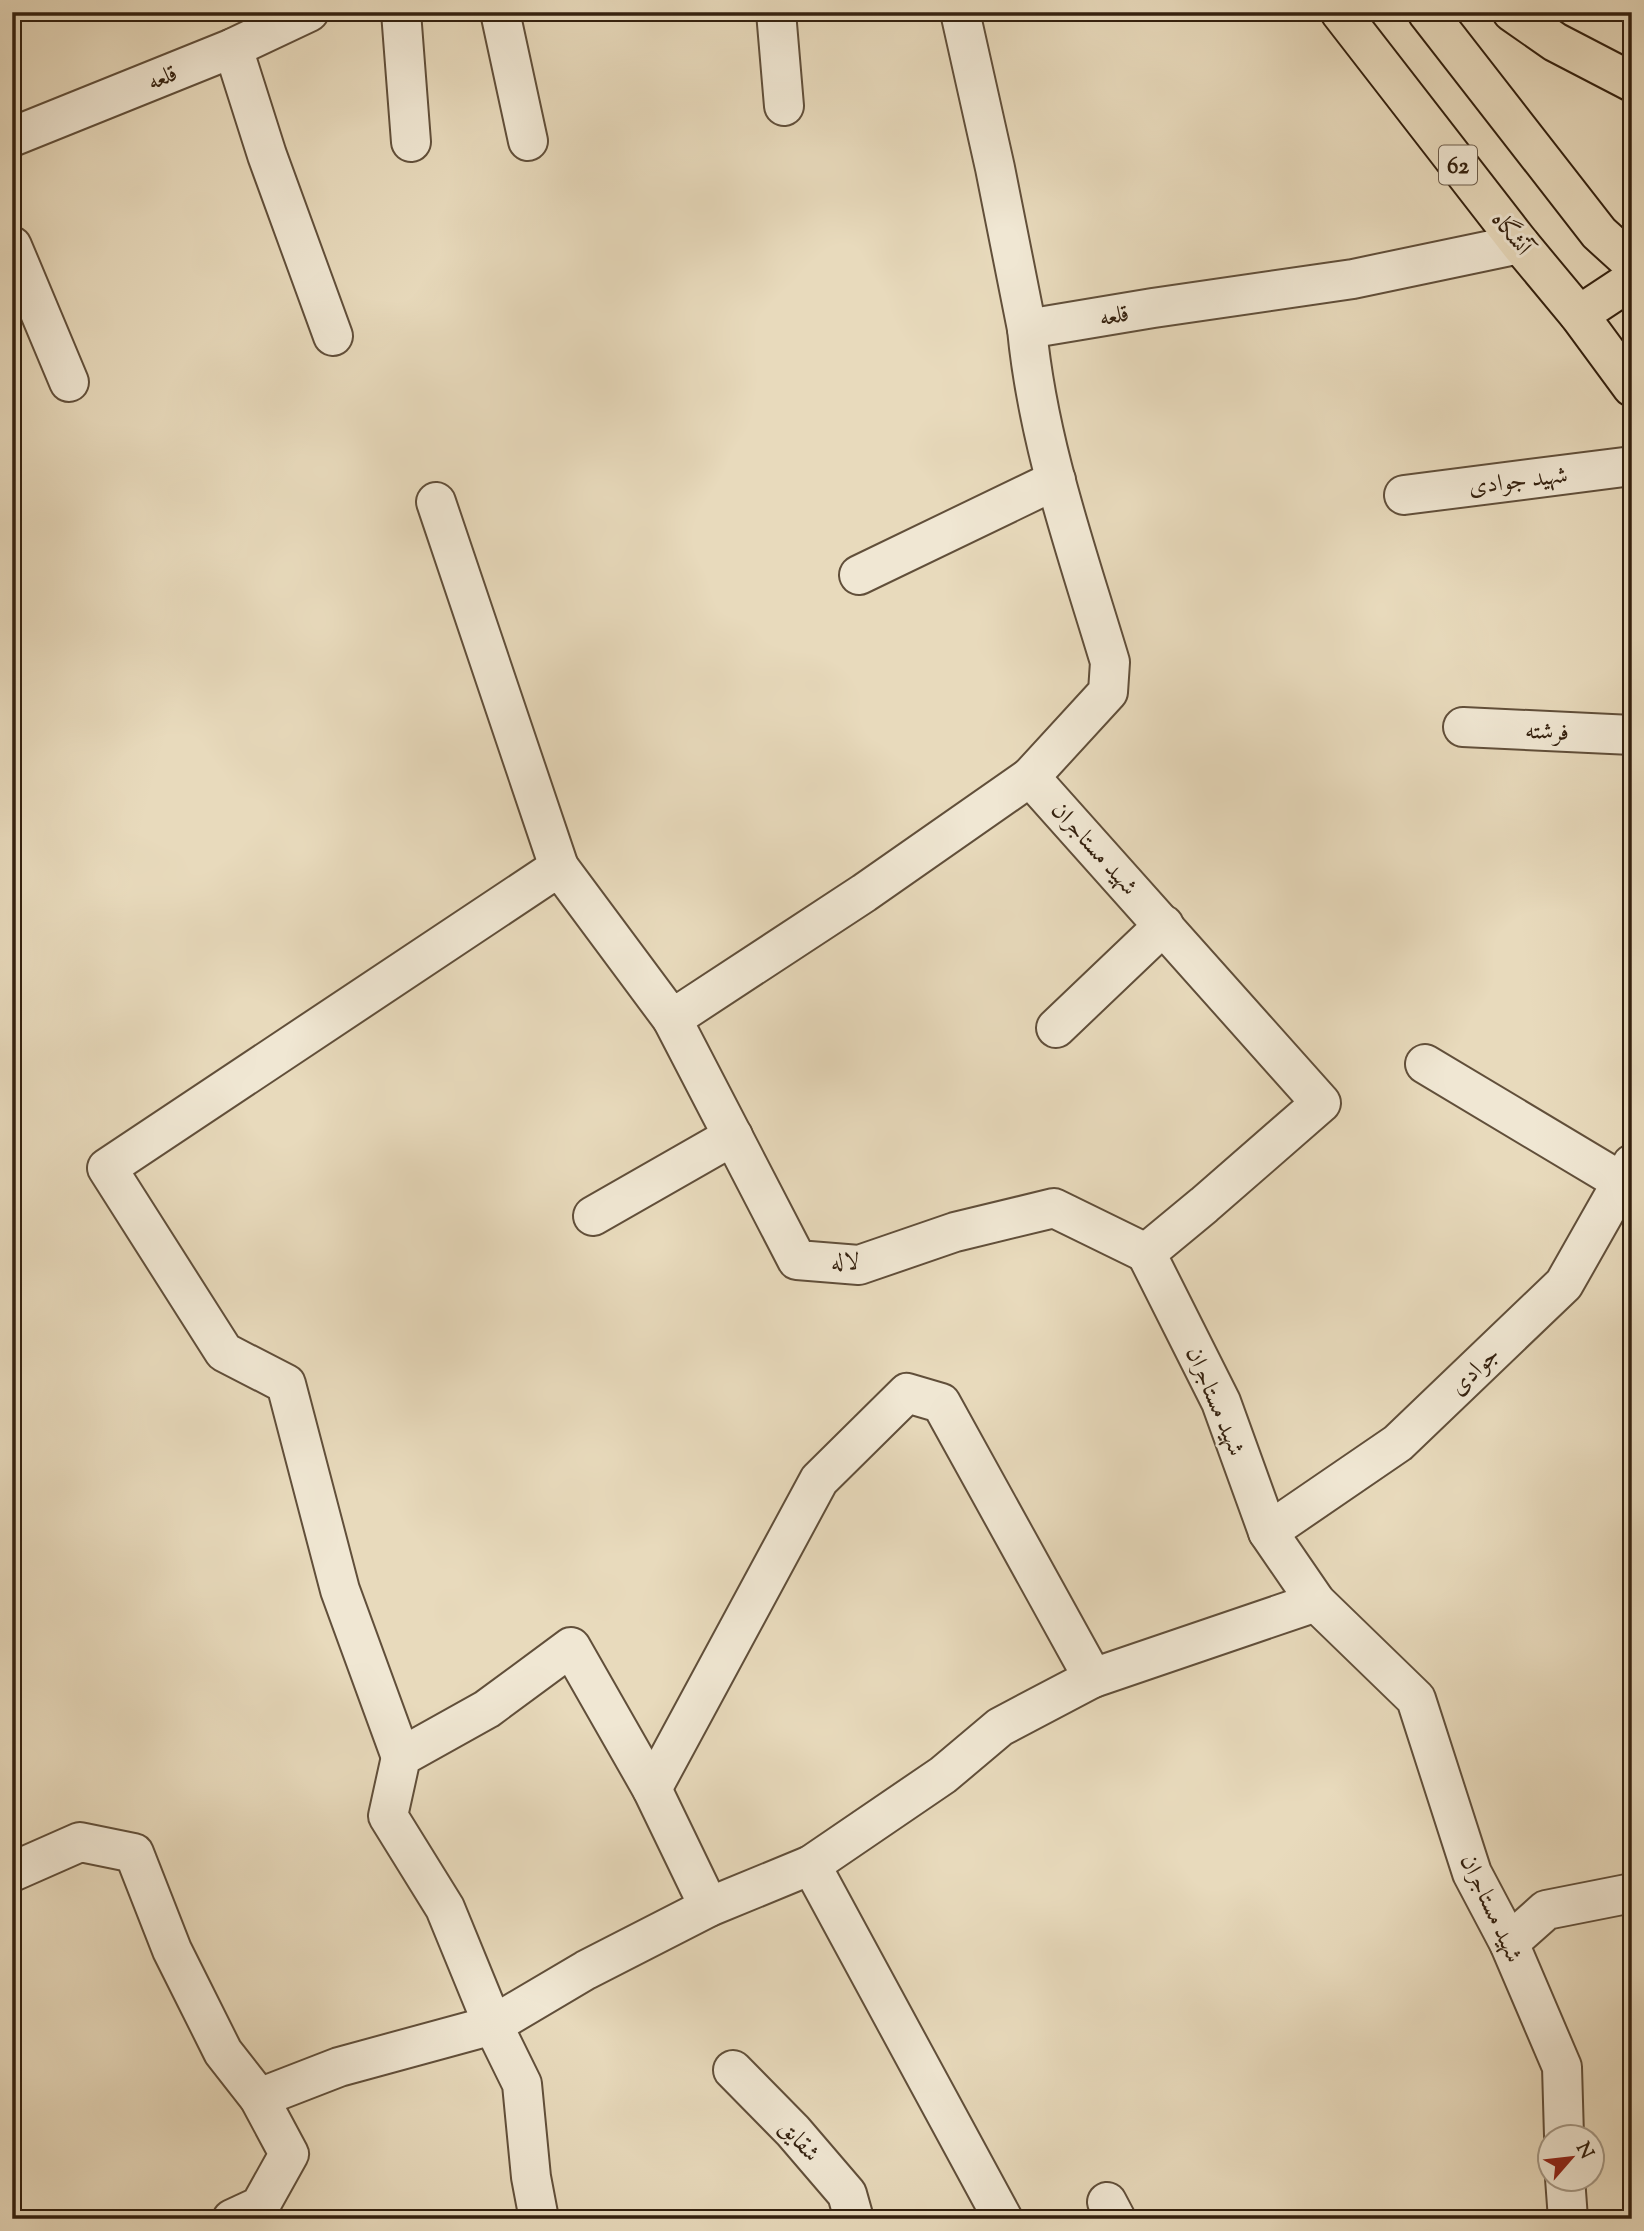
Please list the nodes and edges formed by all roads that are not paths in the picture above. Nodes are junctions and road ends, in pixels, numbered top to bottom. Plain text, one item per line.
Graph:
1 (309, 12) edge
2 (401, 12) edge
3 (500, 12) edge
4 (776, 12) edge
5 (960, 12) edge
6 (1340, 12) edge
7 (1427, 12) edge
8 (1512, 12) edge
9 (1546, 27) edge
10 (233, 48) junction
11 (1632, 82) edge
12 (784, 106) dead end
13 (12, 136) edge
14 (528, 141) dead end
15 (411, 142) dead end
16 (1520, 244) junction
17 (12, 246) edge
18 (1632, 263) edge
19 (1632, 280) edge
20 (1579, 315) junction
21 (1027, 329) junction
22 (332, 336) dead end
23 (69, 382) dead end
24 (1632, 387) edge
25 (1632, 466) edge
26 (1056, 480) junction
27 (1404, 495) dead end
28 (436, 502) dead end
29 (859, 575) dead end
30 (1463, 727) dead end
31 (1632, 735) edge
32 (1030, 777) junction
33 (559, 867) junction
34 (1164, 925) junction
35 (672, 1019) junction
36 (1056, 1028) dead end
37 (1425, 1064) dead end
38 (733, 1136) junction
39 (1628, 1178) edge
40 (593, 1216) dead end
41 (1146, 1253) junction
42 (1268, 1532) junction
43 (1316, 1602) junction
44 (1093, 1678) junction
45 (401, 1757) junction
46 (652, 1789) junction
47 (811, 1865) junction
48 (12, 1872) edge
49 (1632, 1893) edge
50 (709, 1907) junction
51 (1509, 1943) junction
52 (493, 2025) junction
53 (733, 2070) dead end
54 (259, 2098) junction
55 (1564, 2122) edge
56 (1566, 2192) edge
57 (232, 2219) edge
58 (539, 2219) edge
59 (854, 2219) edge
60 (1003, 2219) edge
61 (1568, 2219) edge

1 - 10 street, قلعه
2 - 15 street
3 - 14 street
4 - 12 street
5 - 21 street
6 - 16 main road, آتشگاه / 62
7 - 18 main road
8 - 9 main road
9 - 11 main road
10 - 13 street, قلعه
10 - 22 street
16 - 20 main road, آتشگاه / 62
16 - 21 street, قلعه
17 - 23 street
19 - 20 main road
20 - 24 main road, آتشگاه / 62
21 - 26 street
25 - 27 street, شهید جوادی
26 - 29 street
26 - 32 street
28 - 33 street, لاله
30 - 31 street, فرشته
32 - 34 street, شهید مستاجران
32 - 35 street
33 - 35 street, لاله
33 - 45 street
34 - 36 street
34 - 41 street, شهید مستاجران
35 - 38 street, لاله
37 - 39 street
38 - 40 street
38 - 41 street, لاله
39 - 42 street, جوادی
41 - 42 street, شهید مستاجران
42 - 43 street, شهید مستاجران
43 - 44 street
43 - 51 street, شهید مستاجران
44 - 46 street
44 - 47 street
45 - 46 street
45 - 52 street
46 - 50 street
47 - 50 street
47 - 60 street
48 - 54 street
49 - 51 street
50 - 52 street
51 - 55 street, شهید مستاجران
52 - 54 street
52 - 58 street
53 - 59 street, شقایق
54 - 57 street
56 - 61 street

